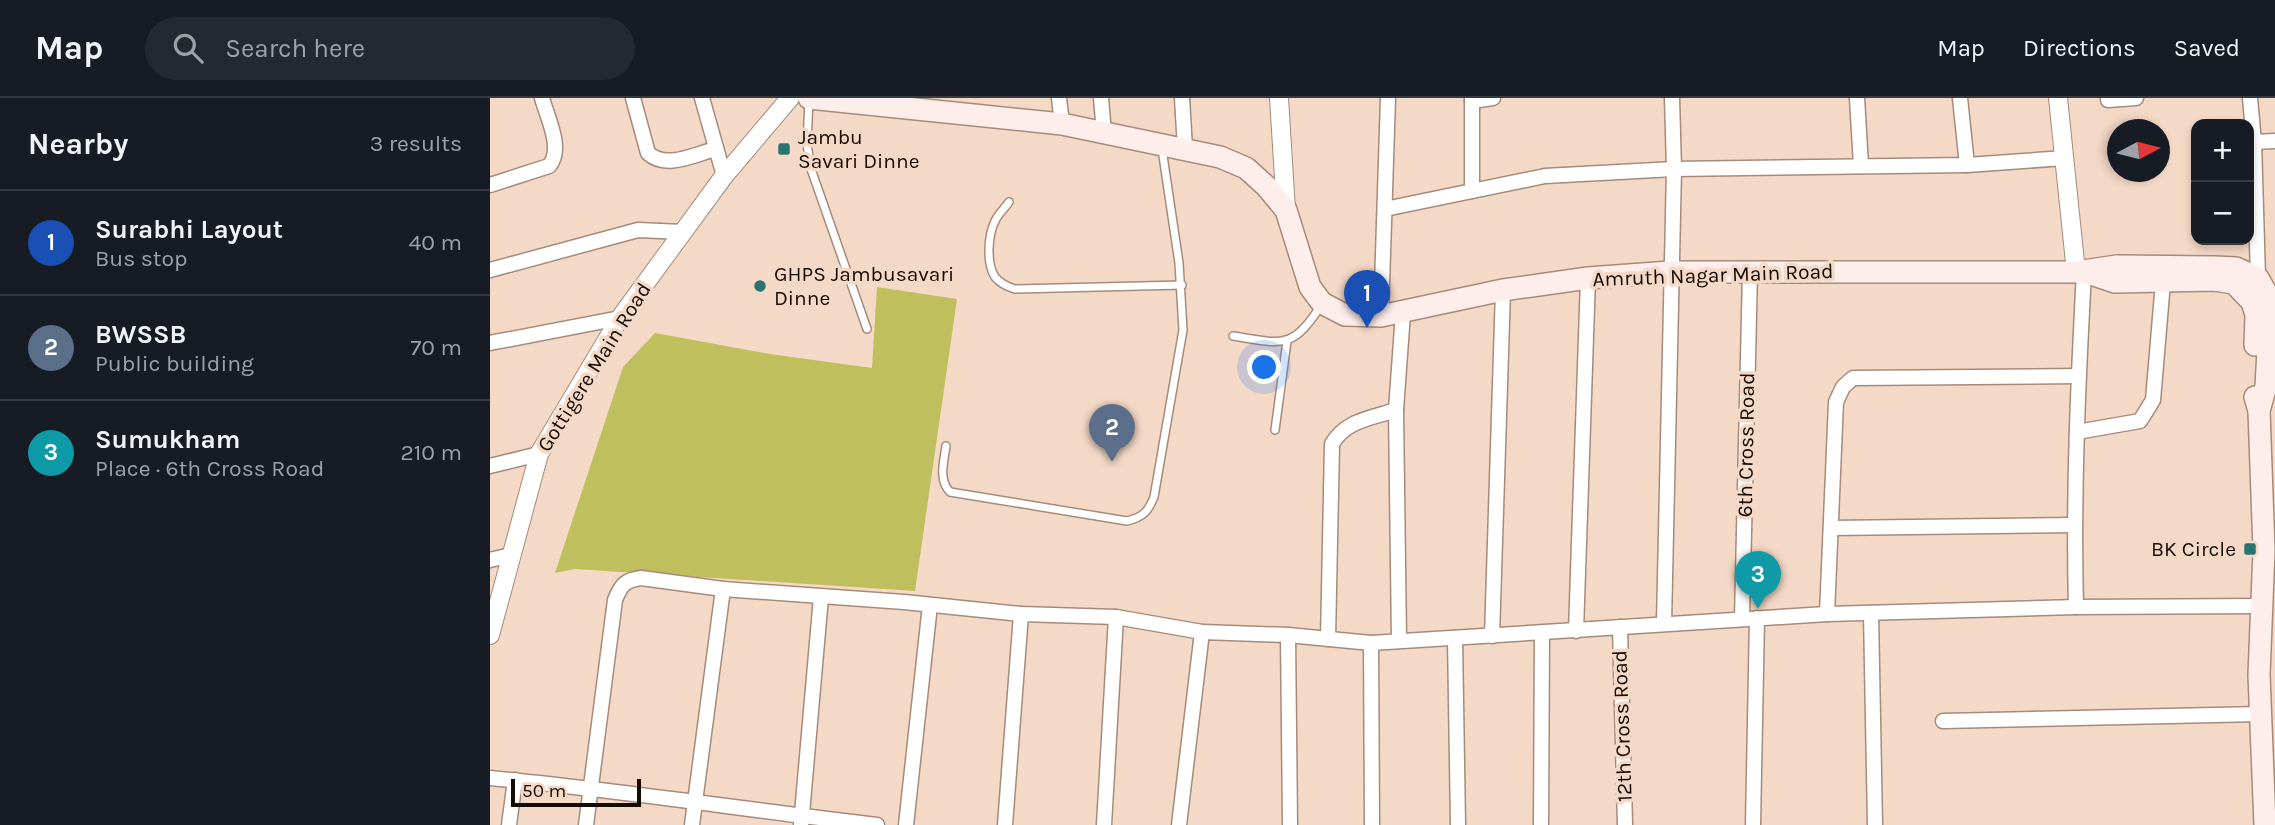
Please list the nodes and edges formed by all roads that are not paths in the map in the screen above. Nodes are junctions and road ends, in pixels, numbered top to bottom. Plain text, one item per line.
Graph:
1 (541, 98) edge
2 (633, 98) edge
3 (702, 98) edge
4 (790, 98) edge
5 (809, 98) edge
6 (1059, 98) edge
7 (1101, 98) edge
8 (1182, 98) edge
9 (1279, 98) edge
10 (1388, 98) edge
11 (1493, 98) edge
12 (1672, 98) edge
13 (1857, 98) edge
14 (1960, 98) edge
15 (2058, 98) edge
16 (2136, 98) edge
17 (2250, 98) edge
18 (1472, 100) edge
19 (2108, 100) dead end
20 (967, 106) edge
21 (2252, 119) edge
22 (1062, 124) junction
23 (1104, 133) junction
24 (2275, 141) edge
25 (2254, 142) joint
26 (1161, 144) junction
27 (716, 149) junction
28 (1185, 149) junction
29 (2065, 158) junction
30 (1966, 165) junction
31 (1861, 166) junction
32 (1674, 169) junction
33 (724, 176) junction
34 (490, 185) edge
35 (1472, 191) junction
36 (1009, 202) dead end
37 (1385, 209) junction
38 (1286, 210) junction
39 (683, 232) junction
40 (490, 270) edge
41 (1749, 271) junction
42 (1670, 272) junction
43 (2080, 272) junction
44 (1588, 278) junction
45 (2258, 278) junction
46 (2163, 282) junction
47 (1182, 285) junction
48 (1503, 290) junction
49 (1322, 303) junction
50 (1403, 313) junction
51 (2273, 315) edge
52 (1381, 316) junction
53 (620, 318) junction
54 (867, 329) dead end
55 (1233, 336) dead end
56 (1287, 341) junction
57 (490, 343) edge
58 (2078, 376) junction
59 (1396, 410) junction
60 (2259, 411) junction
61 (1275, 430) dead end
62 (2077, 432) junction
63 (946, 446) dead end
64 (539, 454) junction
65 (490, 466) edge
66 (2074, 525) junction
67 (1831, 528) junction
68 (511, 555) junction
69 (490, 559) edge
70 (2269, 570) edge
71 (723, 589) junction
72 (821, 597) junction
73 (930, 606) junction
74 (2263, 606) junction
75 (2076, 607) junction
76 (1871, 613) junction
77 (1021, 614) junction
78 (1827, 614) junction
79 (1116, 617) junction
80 (1757, 618) junction
81 (1741, 619) junction
82 (1664, 623) junction
83 (1620, 627) junction
84 (1576, 631) junction
85 (1202, 632) junction
86 (1542, 633) junction
87 (490, 635) edge
88 (1288, 635) junction
89 (1492, 636) junction
90 (1455, 638) junction
91 (1328, 639) junction
92 (1399, 641) junction
93 (1371, 642) junction
94 (2260, 714) junction
95 (1943, 721) dead end
96 (2269, 755) edge
97 (490, 778) edge
98 (516, 780) junction
99 (589, 788) junction
100 (694, 804) junction
101 (801, 821) edge
102 (509, 825) edge
103 (586, 825) edge
104 (692, 825) edge
105 (877, 825) edge
106 (906, 825) edge
107 (1005, 825) edge
108 (1104, 825) edge
109 (1180, 825) edge
110 (1290, 825) edge
111 (1372, 825) edge
112 (1458, 825) edge
113 (1542, 825) edge
114 (1625, 825) edge
115 (1753, 825) edge
116 (1875, 825) edge
117 (2265, 825) edge

1 - 34 street
2 - 27 street
3 - 27 street
4 - 33 street, Gottigere Main Road
5 - 20 main road
5 - 54 lane
6 - 22 street
7 - 23 street
8 - 28 street
9 - 38 street
10 - 37 street
11 - 18 street
12 - 32 street
13 - 31 street
14 - 30 street
15 - 29 street
16 - 19 street
17 - 21 street
18 - 35 street
20 - 22 main road
22 - 23 main road
23 - 26 main road
24 - 25 street
25 - 45 street
26 - 28 main road
26 - 47 lane
27 - 33 street
28 - 38 main road
29 - 30 street
29 - 43 street
30 - 31 street
31 - 32 street
32 - 35 street
32 - 42 street
33 - 39 street, Gottigere Main Road
35 - 37 street
36 - 47 lane
37 - 52 street
38 - 49 main road
39 - 40 street
39 - 53 street, Gottigere Main Road
41 - 42 main road, Amruth Nagar Main Road
41 - 43 main road, Amruth Nagar Main Road
41 - 81 street, 6th Cross Road
42 - 44 main road, Amruth Nagar Main Road
42 - 82 street
43 - 45 main road, Amruth Nagar Main Road
43 - 46 main road, Amruth Nagar Main Road
43 - 58 street
44 - 48 main road, Amruth Nagar Main Road
44 - 84 street
45 - 51 main road, Amruth Nagar Main Road
46 - 60 main road, Amruth Nagar Main Road
46 - 62 street
47 - 63 lane
48 - 50 main road, Amruth Nagar Main Road
48 - 89 street
49 - 52 main road, Amruth Nagar Main Road
49 - 56 lane
50 - 52 main road, Amruth Nagar Main Road
50 - 59 street
51 - 60 main road, Amruth Nagar Main Road
53 - 57 street
53 - 64 street, Gottigere Main Road
55 - 56 lane
56 - 61 lane
58 - 62 street
58 - 67 street
59 - 91 street
59 - 92 street
60 - 70 main road, Amruth Nagar Main Road
62 - 66 street
64 - 65 street
64 - 68 street, Gottigere Main Road
66 - 67 street
66 - 75 street
67 - 78 street
68 - 69 street
68 - 87 street, Gottigere Main Road
70 - 74 main road, Amruth Nagar Main Road
71 - 72 street
71 - 99 street
71 - 100 street
72 - 73 street
72 - 101 street
73 - 77 street
73 - 106 street
74 - 75 street
74 - 94 main road, Amruth Nagar Main Road
75 - 76 street
76 - 78 street
76 - 116 street
77 - 79 street
77 - 107 street
78 - 80 street
79 - 85 street
79 - 108 street
80 - 81 street
80 - 115 street
81 - 82 street
82 - 83 street
83 - 84 street
83 - 114 street, 12th Cross Road
84 - 86 street
85 - 88 street
85 - 109 street
86 - 89 street
86 - 113 street
88 - 91 street
88 - 110 street
89 - 90 street
90 - 92 street
90 - 112 street
91 - 93 street
92 - 93 street
93 - 111 street
94 - 95 street
94 - 96 main road, Amruth Nagar Main Road
96 - 117 main road, Amruth Nagar Main Road
97 - 98 street
98 - 99 street
98 - 102 street
99 - 100 street
99 - 103 street
100 - 101 street
100 - 104 street
101 - 105 street

